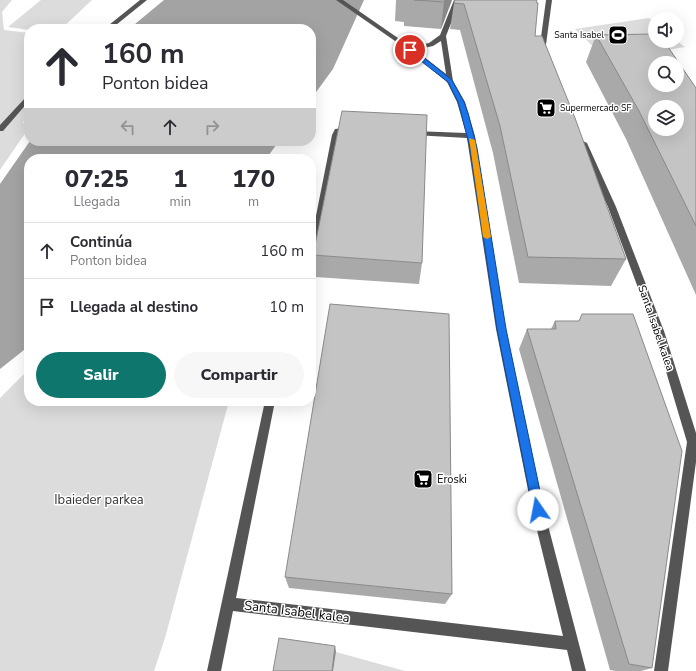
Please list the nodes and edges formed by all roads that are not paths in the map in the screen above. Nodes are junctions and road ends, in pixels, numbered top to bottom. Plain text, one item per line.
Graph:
1 (144, 0) edge
2 (339, 0) edge
3 (457, 0) edge
4 (549, 0) edge
5 (113, 24) edge
6 (443, 36) junction
7 (410, 50) junction
8 (548, 64) edge
9 (450, 81) junction
10 (24, 103) edge
11 (0, 129) edge
12 (360, 130) edge
13 (406, 132) edge
14 (471, 136) junction
15 (580, 136) edge
16 (316, 238) edge
17 (269, 406) edge
18 (694, 443) edge
19 (228, 604) junction
20 (573, 644) junction
21 (214, 671) edge
22 (579, 671) edge
23 (661, 671) edge

1 - 5 street
2 - 7 street
3 - 6 street
4 - 8 street
6 - 7 street
6 - 9 street
7 - 9 street
9 - 14 street
10 - 11 street
12 - 16 street
13 - 14 street
14 - 20 street
15 - 18 street, Santa Isabel kalea
17 - 19 street, Santa Isabel kalea
18 - 23 street, Santa Isabel kalea
19 - 20 street, Santa Isabel kalea
19 - 21 street
20 - 22 street

